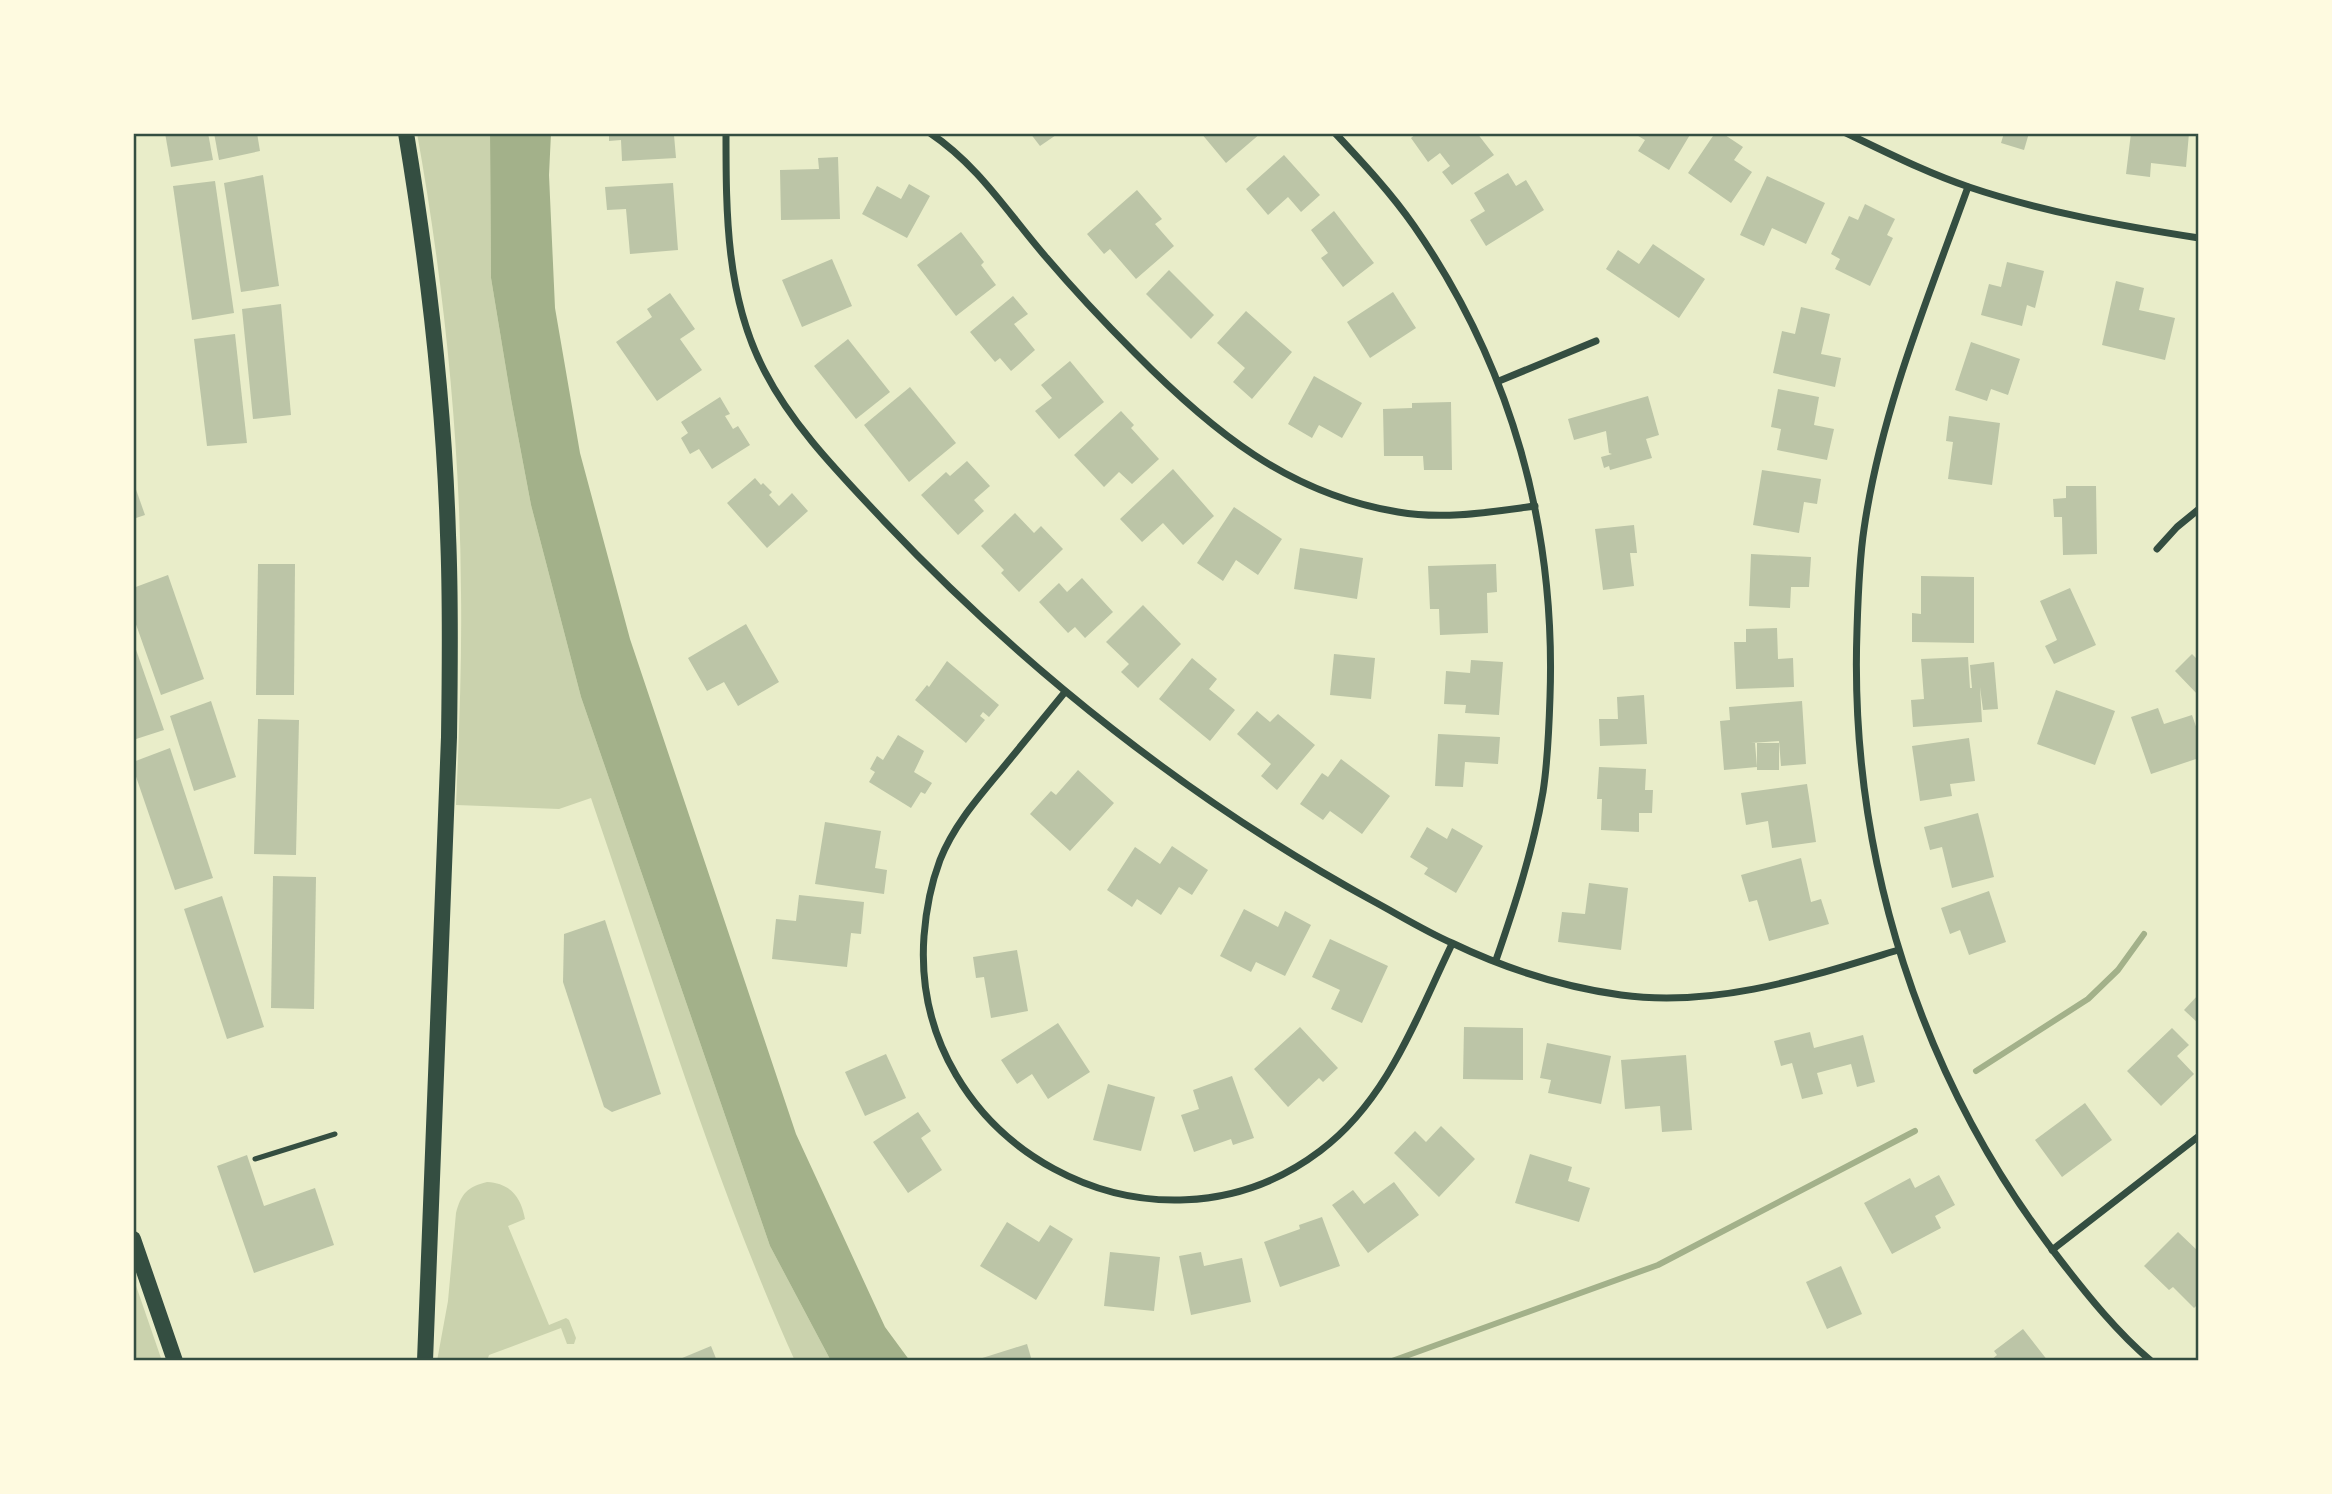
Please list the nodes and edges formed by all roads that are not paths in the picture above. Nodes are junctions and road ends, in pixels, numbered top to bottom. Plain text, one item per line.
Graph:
1 (406, 133) edge
2 (726, 133) edge
3 (930, 133) edge
4 (1335, 133) edge
5 (1846, 133) edge
6 (1968, 187) junction
7 (2199, 238) edge
8 (1597, 341) dead end
9 (1499, 382) junction
10 (1535, 506) junction
11 (2199, 509) edge
12 (2157, 549) dead end
13 (1065, 692) junction
14 (1452, 944) junction
15 (1898, 950) junction
16 (1496, 960) junction
17 (335, 1134) dead end
18 (2199, 1136) edge
19 (255, 1159) dead end
20 (133, 1239) edge
21 (2052, 1250) junction
22 (2143, 1354) junction
23 (175, 1361) edge
24 (425, 1361) edge
25 (2135, 1361) edge
26 (2151, 1361) edge

1 - 24 main road
2 - 13 street
3 - 10 street
4 - 9 street
5 - 6 street
6 - 7 street
6 - 15 street
8 - 9 street
9 - 10 street
10 - 16 street
11 - 12 street
13 - 14 street
13 - 14 street
14 - 16 street
15 - 16 street
15 - 21 street
17 - 19 lane
18 - 21 street
20 - 23 main road
21 - 22 street
22 - 25 street
22 - 26 street

